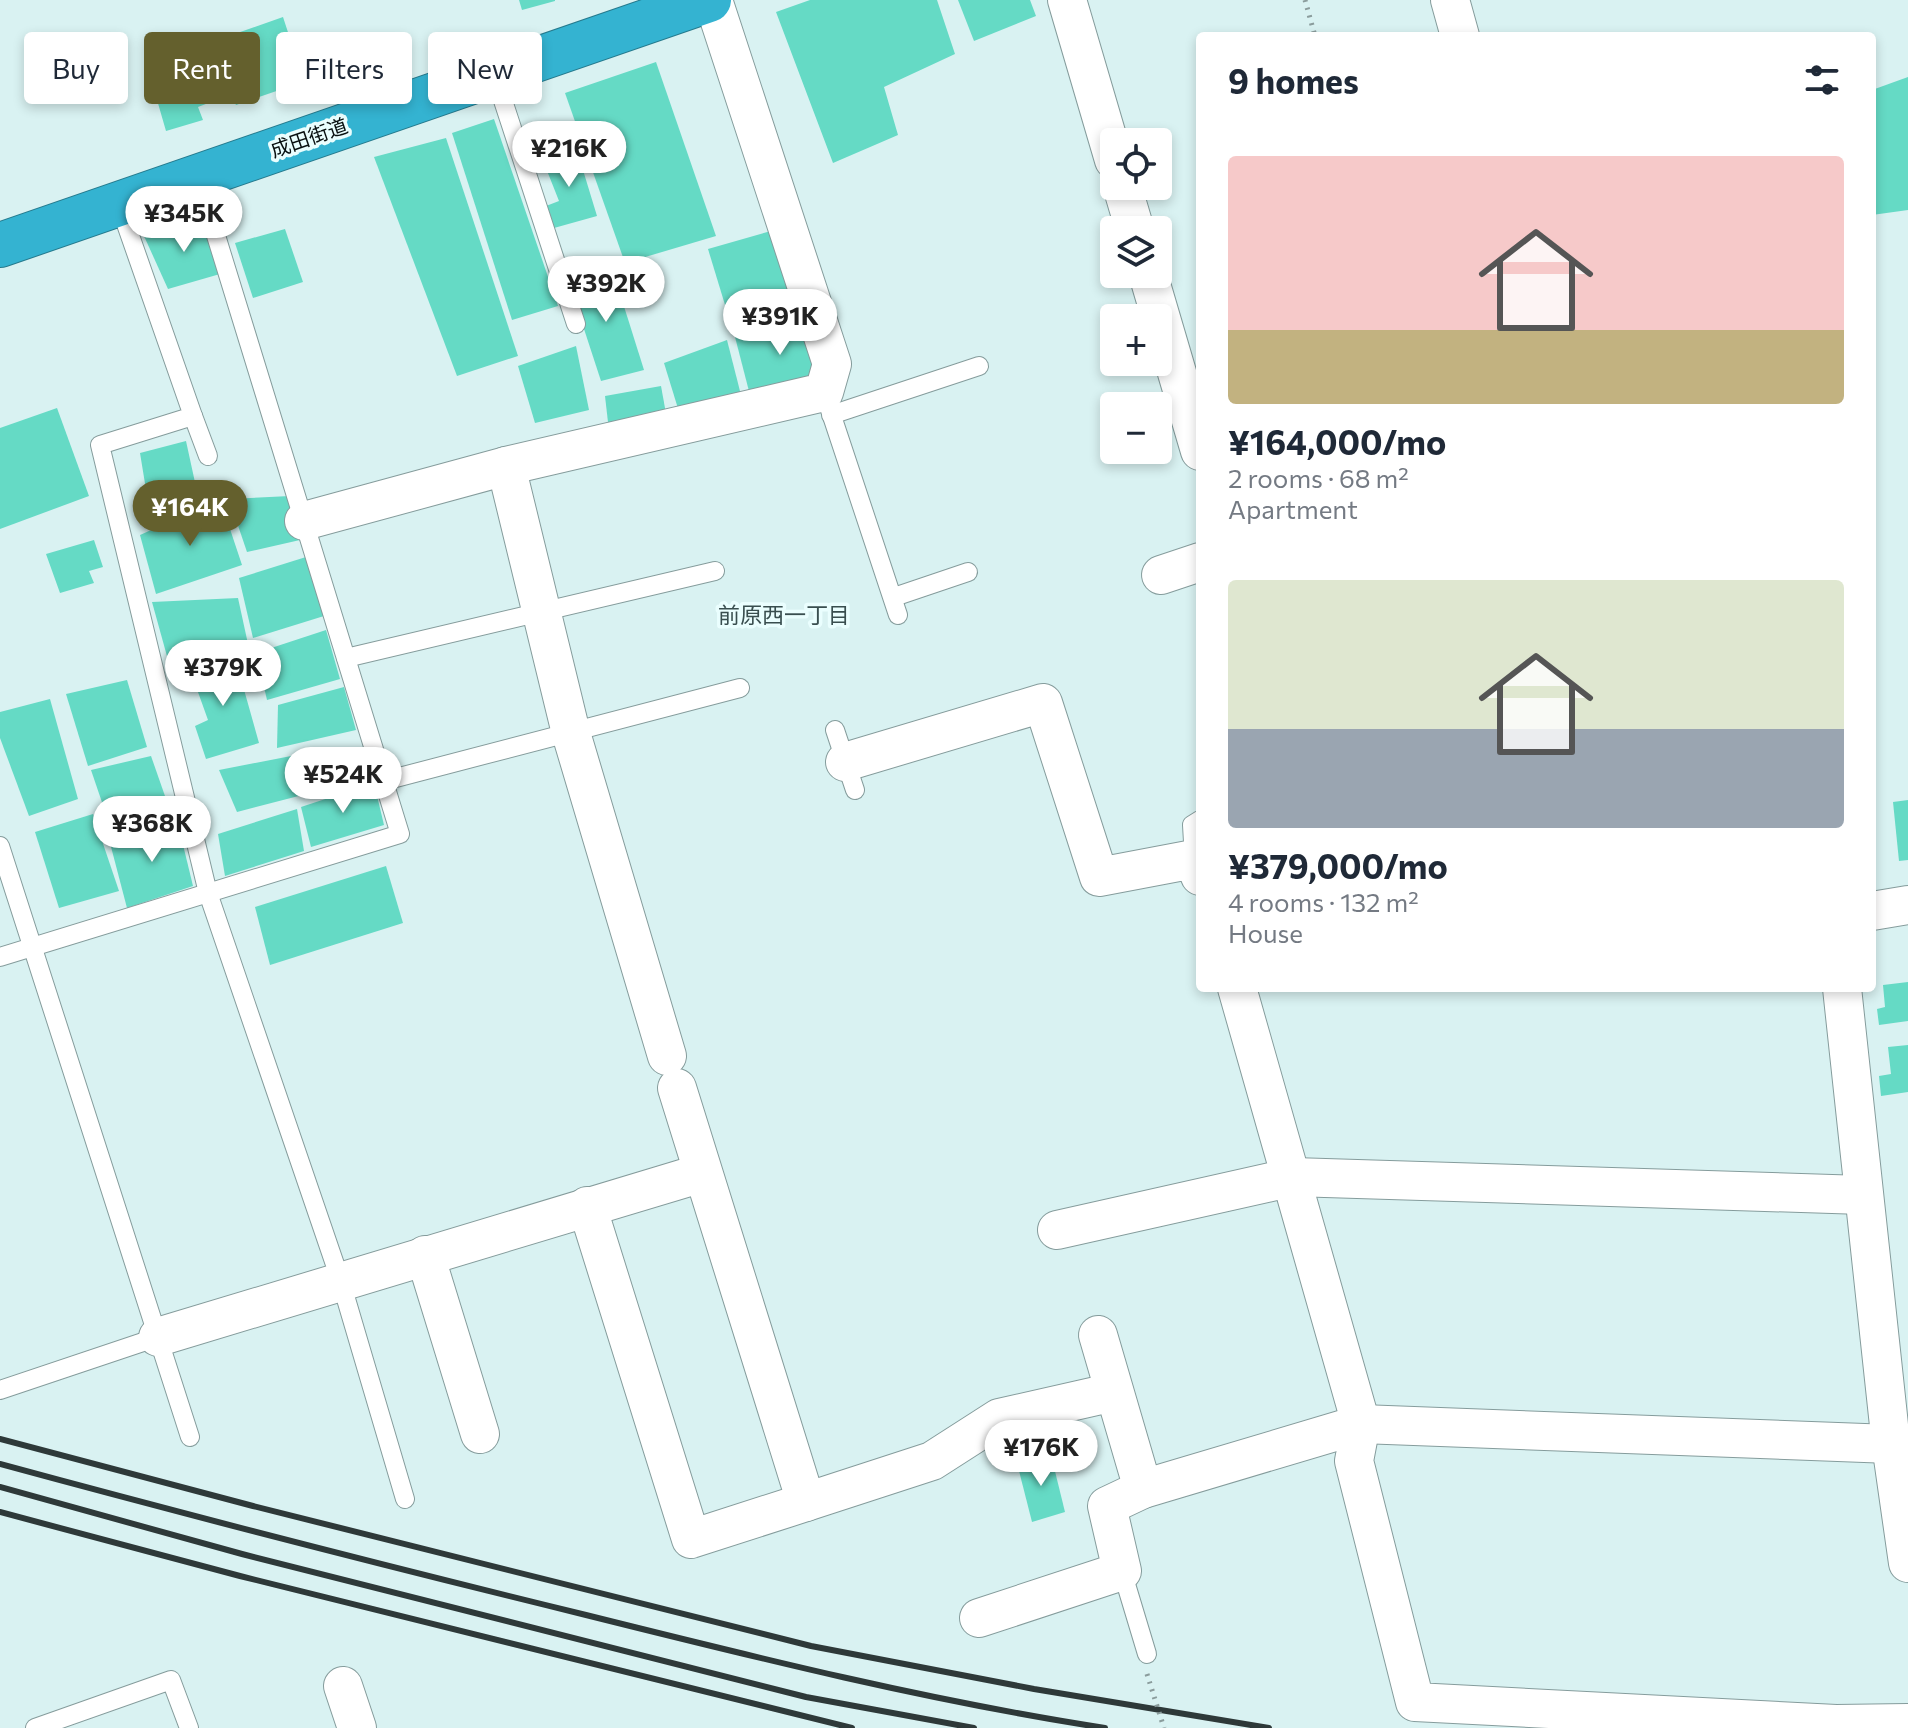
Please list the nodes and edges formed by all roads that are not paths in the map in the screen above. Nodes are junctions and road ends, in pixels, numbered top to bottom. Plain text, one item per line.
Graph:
1 (711, 0) edge
2 (1067, 0) edge
3 (1450, 0) edge
4 (1459, 32) edge
5 (542, 57) edge
6 (428, 96) edge
7 (504, 104) edge
8 (1105, 128) edge
9 (198, 177) junction
10 (119, 204) junction
11 (0, 245) edge
12 (1152, 288) edge
13 (576, 324) dead end
14 (979, 366) dead end
15 (828, 404) junction
16 (193, 416) junction
17 (1196, 437) edge
18 (208, 456) dead end
19 (506, 466) junction
20 (304, 521) junction
21 (1196, 563) edge
22 (715, 571) dead end
23 (968, 572) dead end
24 (1161, 575) dead end
25 (542, 613) junction
26 (346, 658) junction
27 (740, 688) dead end
28 (571, 733) junction
29 (845, 761) dead end
30 (384, 781) junction
31 (1196, 822) edge
32 (0, 846) edge
33 (1196, 859) edge
34 (1196, 868) edge
35 (208, 893) junction
36 (1908, 905) edge
37 (1876, 910) edge
38 (34, 947) junction
39 (0, 957) edge
40 (1238, 992) edge
41 (1842, 992) edge
42 (702, 1173) junction
43 (1293, 1177) junction
44 (1863, 1195) junction
45 (587, 1206) junction
46 (1057, 1230) dead end
47 (425, 1255) junction
48 (341, 1282) junction
49 (1098, 1335) dead end
50 (158, 1337) junction
51 (0, 1390) edge
52 (1114, 1392) junction
53 (1361, 1424) junction
54 (480, 1434) dead end
55 (190, 1437) dead end
56 (1891, 1444) junction
57 (1143, 1489) junction
58 (405, 1499) dead end
59 (806, 1502) junction
60 (1908, 1563) edge
61 (1122, 1571) junction
62 (979, 1618) dead end
63 (1147, 1654) dead end
64 (343, 1686) dead end
65 (1908, 1723) edge
66 (35, 1728) edge
67 (189, 1728) edge
68 (357, 1728) edge

1 - 5 highway, 成田街道
1 - 15 street
2 - 8 street
3 - 4 street
6 - 9 highway, 成田街道
7 - 13 lane
9 - 10 highway, 成田街道
9 - 20 lane
10 - 11 highway, 成田街道
10 - 16 lane
12 - 17 street
14 - 15 lane
15 - 19 street
15 - 23 lane
16 - 18 lane
16 - 35 lane
19 - 20 street
19 - 25 street
20 - 26 lane
21 - 24 street
22 - 25 lane
25 - 26 lane
25 - 28 street
26 - 30 lane
27 - 28 lane
28 - 30 lane
28 - 42 street
29 - 34 street
30 - 35 lane
31 - 33 lane
32 - 38 lane
35 - 38 lane
35 - 48 lane
36 - 37 street
38 - 39 lane
38 - 50 lane
40 - 43 street
41 - 44 street
42 - 45 street
42 - 59 street
43 - 44 street
43 - 46 street
43 - 53 street
44 - 56 street
45 - 47 street
45 - 59 street
47 - 48 street
47 - 54 street
48 - 50 street
48 - 58 lane
49 - 52 street
50 - 51 lane
50 - 55 lane
52 - 57 street
52 - 59 street
53 - 56 street
53 - 57 street
53 - 65 street
56 - 60 street
57 - 61 street
61 - 62 street
61 - 63 lane
64 - 68 street
66 - 67 lane

